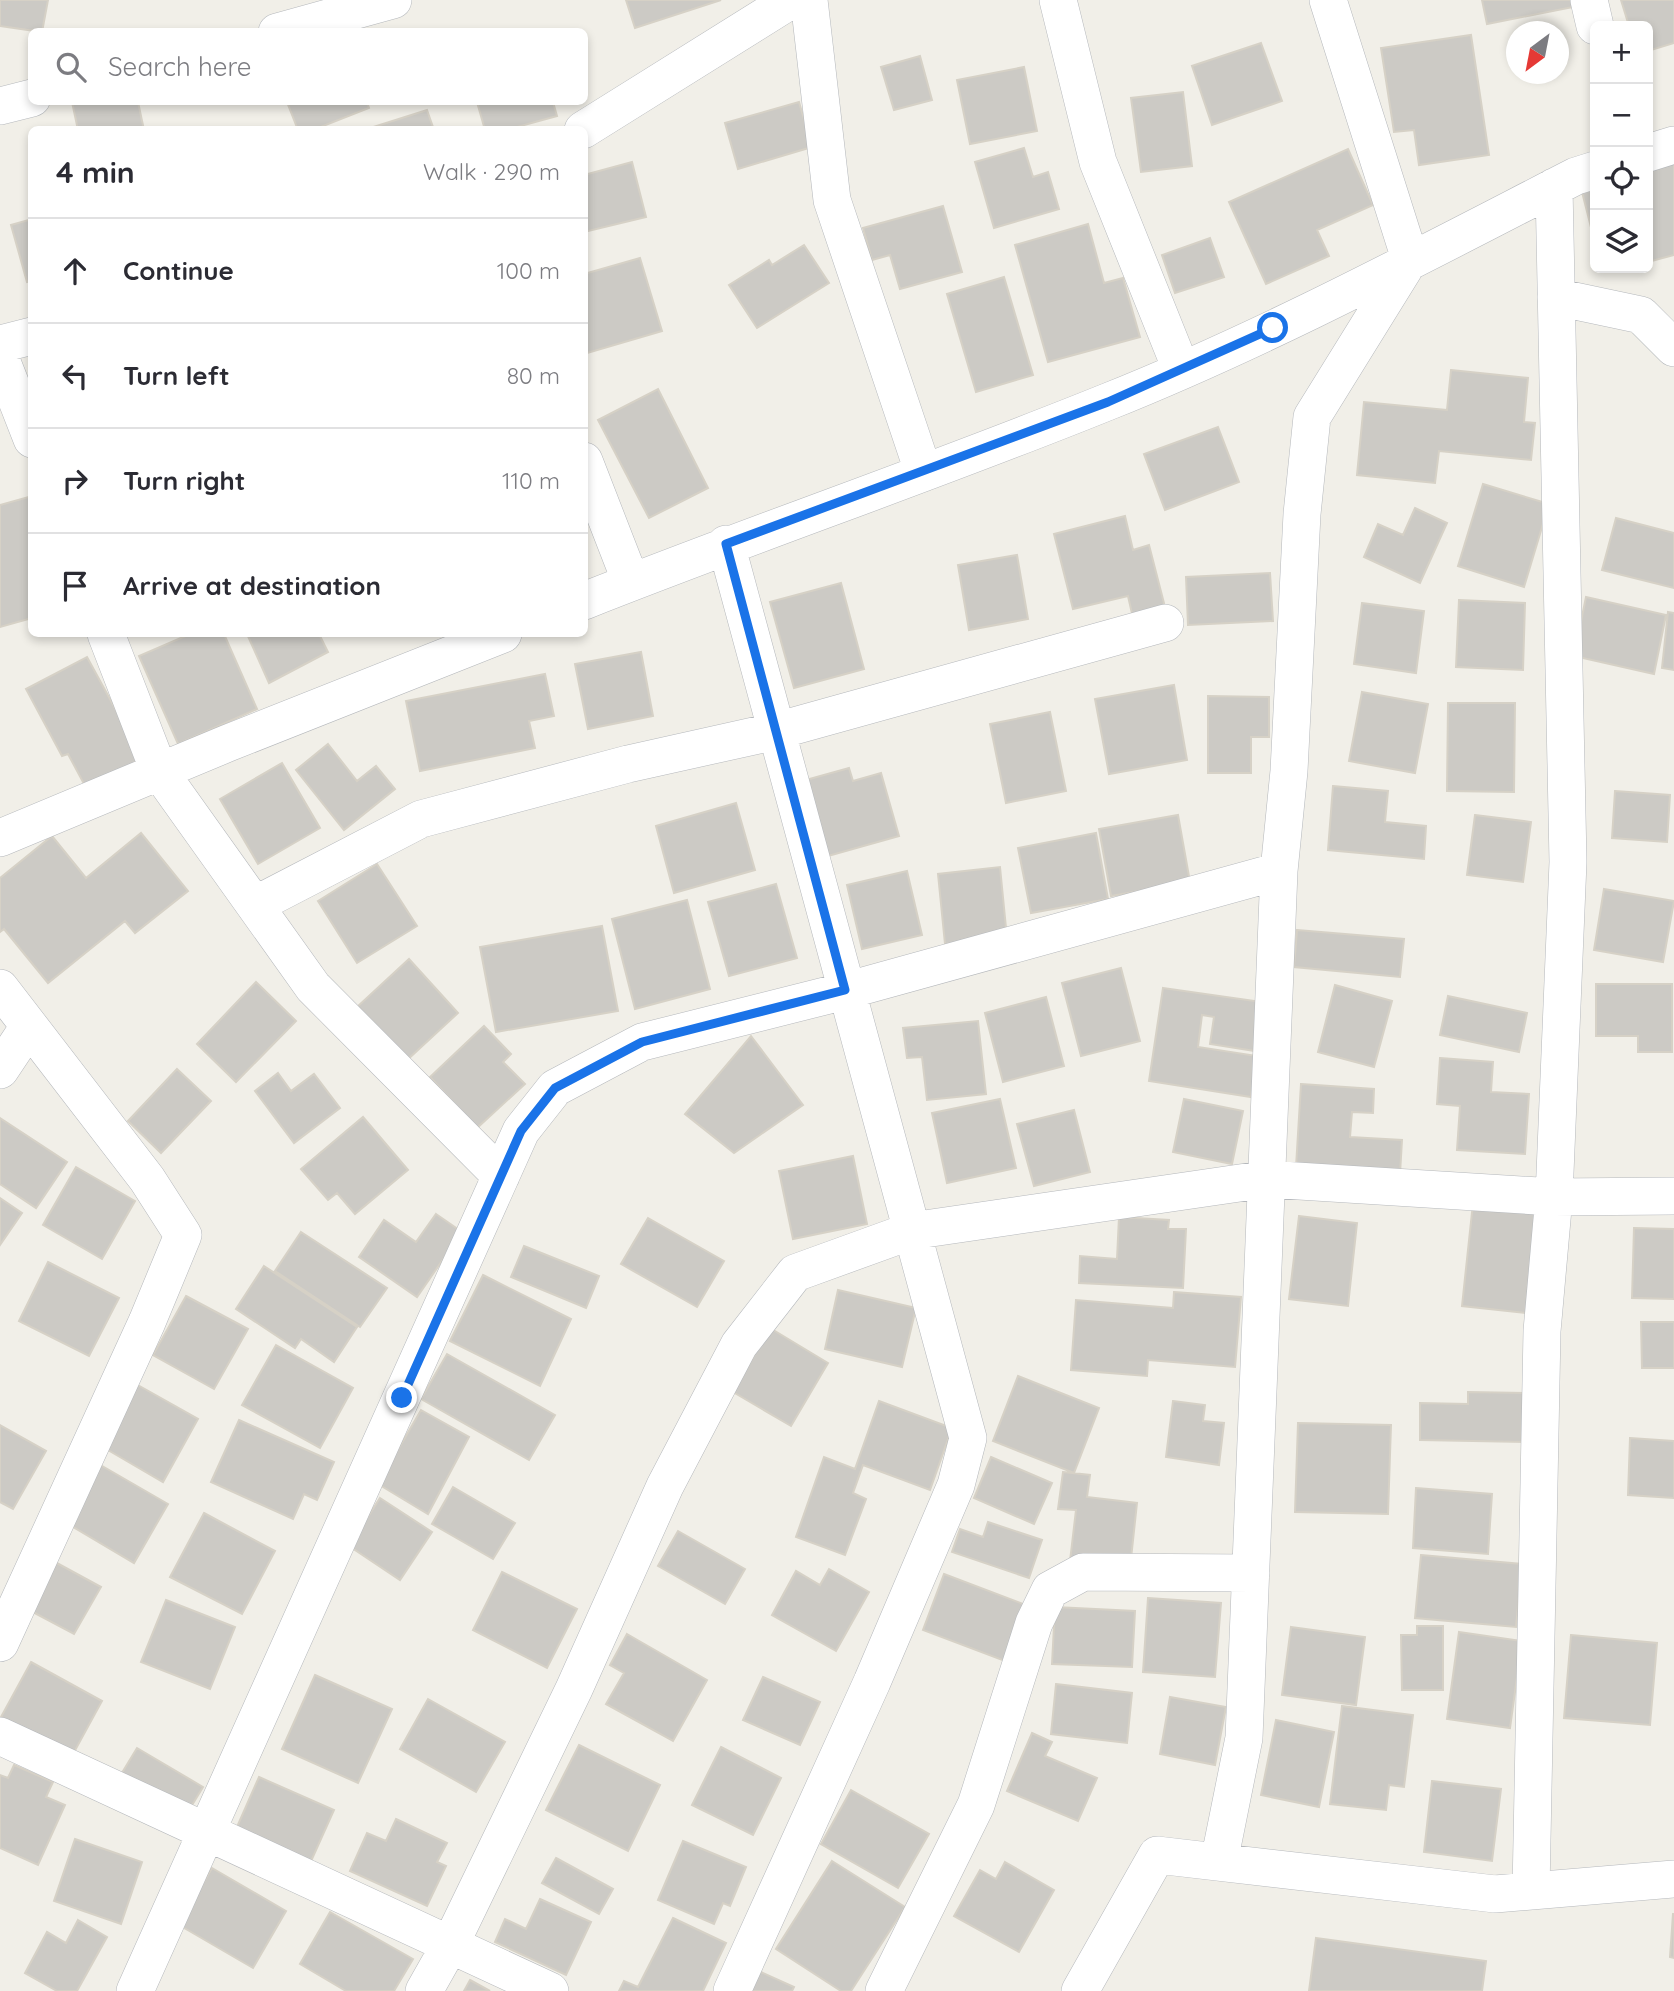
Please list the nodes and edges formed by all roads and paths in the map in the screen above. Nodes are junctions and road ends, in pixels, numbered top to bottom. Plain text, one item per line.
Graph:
1 (393, 0) edge
2 (791, 0) edge
3 (809, 0) edge
4 (1058, 0) edge
5 (1328, 0) edge
6 (1589, 0) edge
7 (1594, 21) edge
8 (292, 28) edge
9 (588, 127) edge
10 (1674, 145) edge
11 (1653, 151) edge
12 (1590, 172) edge
13 (1554, 187) junction
14 (1410, 260) junction
15 (1556, 297) junction
16 (28, 337) edge
17 (0, 344) edge
18 (1674, 348) edge
19 (0, 357) edge
20 (1181, 369) junction
21 (28, 429) edge
22 (588, 471) edge
23 (923, 471) junction
24 (726, 544) junction
25 (631, 582) junction
26 (588, 599) edge
27 (1165, 623) dead end
28 (107, 637) edge
29 (495, 637) edge
30 (776, 731) junction
31 (159, 771) junction
32 (0, 838) edge
33 (1279, 871) junction
34 (255, 905) junction
35 (0, 988) edge
36 (845, 990) junction
37 (27, 1028) junction
38 (0, 1070) edge
39 (501, 1176) junction
40 (1267, 1179) junction
41 (1674, 1196) edge
42 (1554, 1197) junction
43 (911, 1231) junction
44 (1251, 1573) junction
45 (0, 1643) edge
46 (0, 1736) edge
47 (206, 1832) junction
48 (1219, 1862) junction
49 (1674, 1879) edge
50 (1531, 1891) junction
51 (450, 1945) junction
52 (135, 1991) edge
53 (424, 1991) edge
54 (550, 1991) edge
55 (732, 1991) edge
56 (884, 1991) edge
57 (1080, 1991) edge

1 - 8 street
2 - 9 street
3 - 23 street
4 - 20 street
5 - 14 street
6 - 7 street
10 - 11 street
12 - 13 street
13 - 14 street
13 - 15 street
14 - 20 street
14 - 33 street
15 - 18 street
15 - 42 street
16 - 17 street
19 - 21 street
20 - 23 street
22 - 25 street
23 - 24 street
24 - 25 street
24 - 30 street
25 - 26 street
27 - 30 street
28 - 31 street
29 - 31 street
30 - 34 street
30 - 36 street
31 - 32 street
31 - 34 street
33 - 36 street
33 - 40 street
34 - 39 street
35 - 37 street
36 - 39 street
36 - 43 street
37 - 38 street
37 - 45 street
39 - 47 street
40 - 42 street
40 - 43 street
40 - 44 street
41 - 42 street
42 - 50 street
43 - 51 street
43 - 55 street
44 - 48 street
44 - 56 street
46 - 47 street
47 - 51 street
47 - 52 street
48 - 50 street
48 - 57 street
49 - 50 street
51 - 53 street
51 - 54 street

